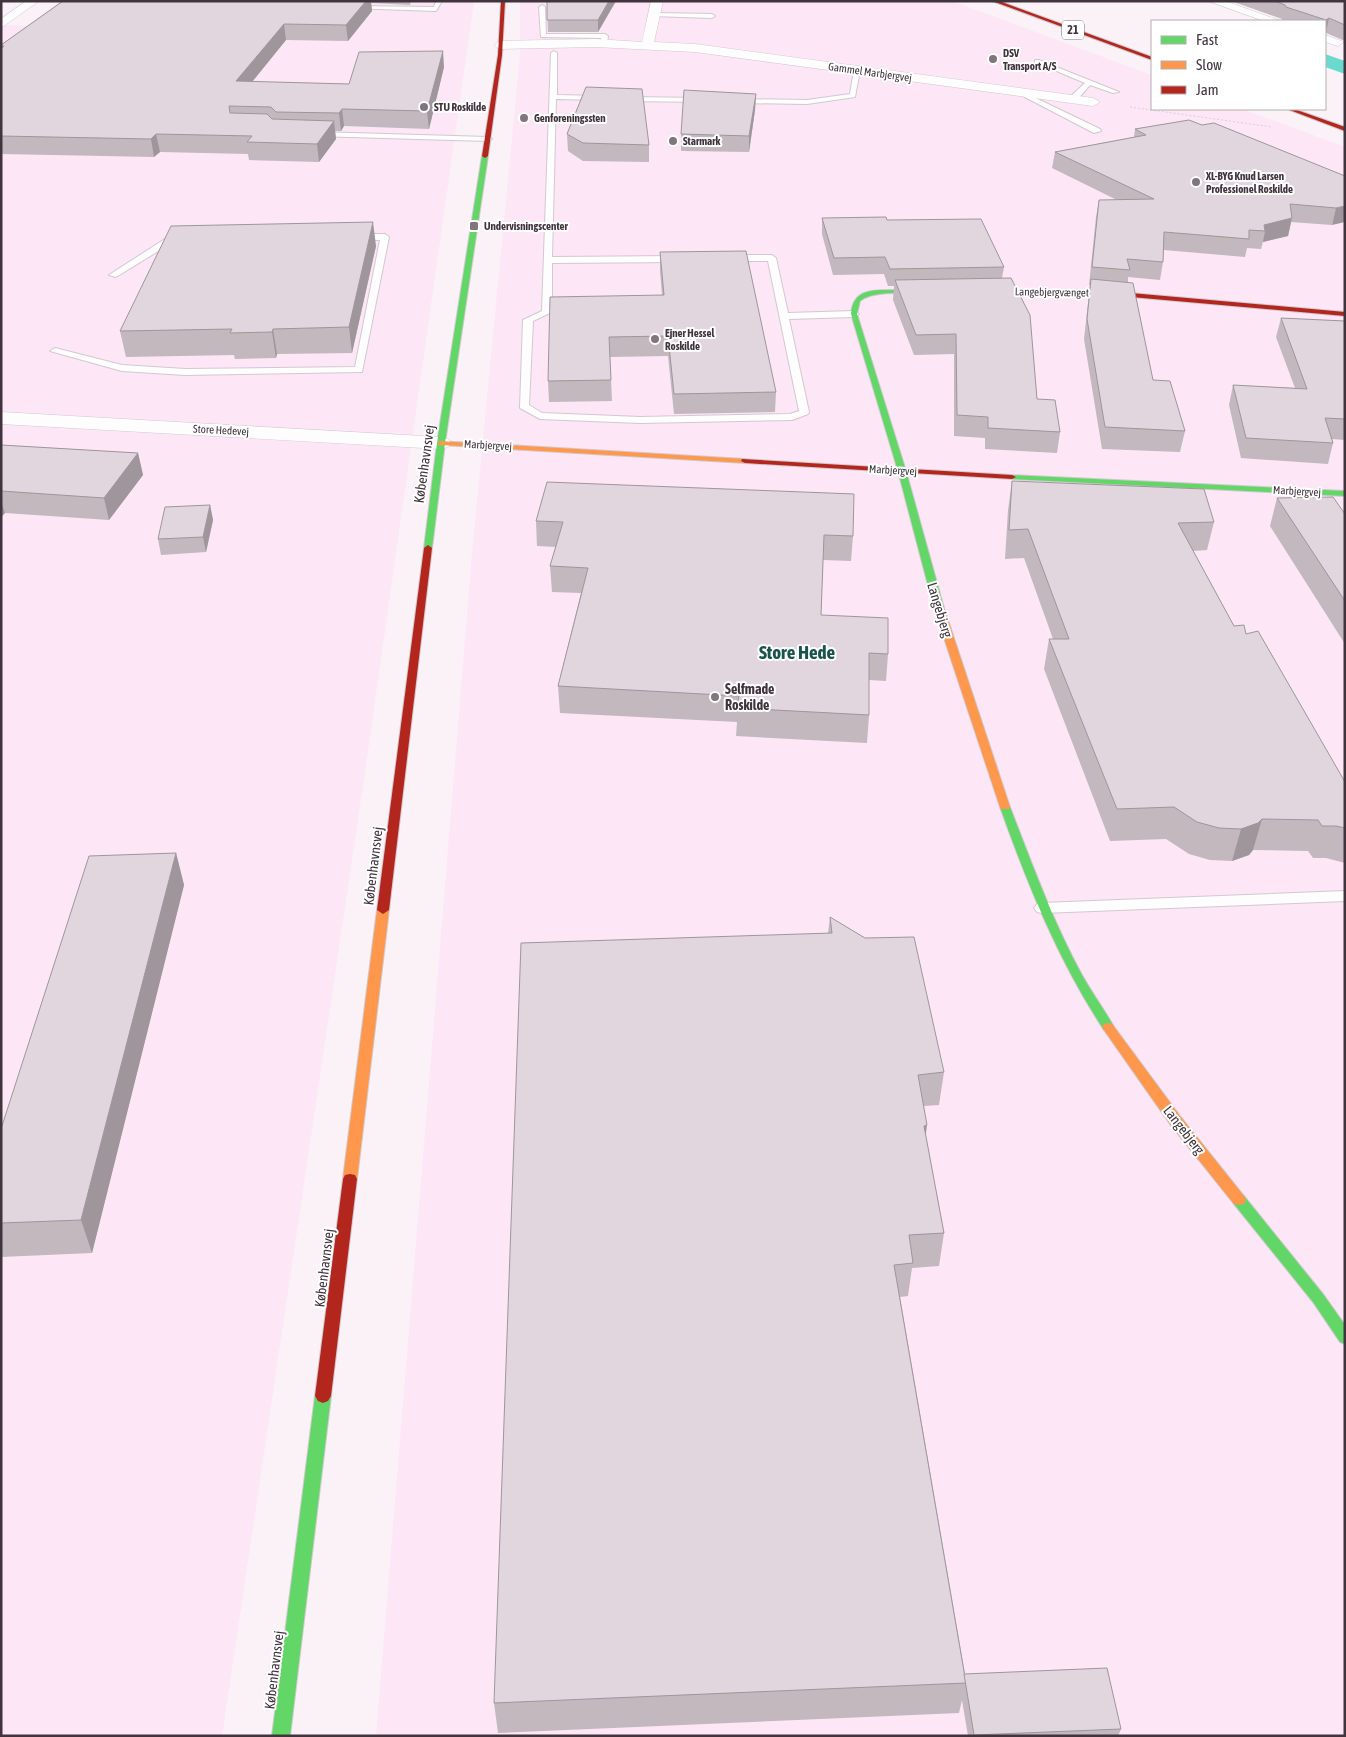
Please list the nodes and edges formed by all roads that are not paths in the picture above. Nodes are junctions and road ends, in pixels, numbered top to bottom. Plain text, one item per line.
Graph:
1 (34, 1) edge
2 (439, 1) edge
3 (503, 1) edge
4 (657, 1) edge
5 (994, 1) edge
6 (1213, 1) edge
7 (341, 7) edge
8 (542, 7) dead end
9 (654, 16) junction
10 (712, 16) dead end
11 (1272, 20) edge
12 (1, 25) edge
13 (1326, 38) edge
14 (1341, 43) edge
15 (604, 44) junction
16 (500, 45) junction
17 (647, 45) junction
18 (554, 53) dead end
19 (1151, 59) edge
20 (1037, 62) dead end
21 (857, 70) junction
22 (1089, 82) junction
23 (1019, 92) junction
24 (1115, 92) dead end
25 (553, 97) junction
26 (1073, 99) junction
27 (710, 100) edge
28 (729, 100) edge
29 (1093, 102) road end
30 (1293, 110) edge
31 (1345, 128) edge
32 (1097, 131) dead end
33 (304, 134) edge
34 (488, 139) junction
35 (346, 237) edge
36 (191, 239) edge
37 (694, 258) edge
38 (714, 258) edge
39 (548, 260) junction
40 (112, 274) dead end
41 (970, 291) edge
42 (940, 292) edge
43 (854, 310) junction
44 (1345, 314) edge
45 (784, 316) junction
46 (55, 351) dead end
47 (1, 418) edge
48 (440, 443) junction
49 (902, 471) junction
50 (1345, 494) edge
51 (1345, 896) edge
52 (1042, 908) junction
53 (1345, 1338) edge
54 (281, 1736) edge

1 - 12 street
2 - 7 lane
3 - 16 main road, Københavnsvej
4 - 9 street
5 - 19 main road, 21
6 - 11 street
8 - 15 lane
9 - 10 lane
9 - 17 street
13 - 14 street
15 - 16 street, Gammel Marbjergvej
15 - 17 street, Gammel Marbjergvej
16 - 34 main road, Københavnsvej
17 - 21 street, Gammel Marbjergvej
18 - 25 lane
20 - 22 lane
21 - 23 street, Gammel Marbjergvej
21 - 28 lane
22 - 24 lane
22 - 26 lane
23 - 26 street, Gammel Marbjergvej
23 - 32 lane
25 - 27 lane
25 - 39 lane
26 - 29 street, Gammel Marbjergvej
30 - 31 main road
33 - 34 lane
34 - 48 main road, Københavnsvej
35 - 46 lane
36 - 40 lane
37 - 39 lane
38 - 45 lane
39 - 45 lane
41 - 44 main road, Langebjergvænget
42 - 43 main road
43 - 45 lane
43 - 49 main road, Langebjerg
47 - 48 street, Store Hedevej
48 - 49 main road, Marbjergvej
48 - 54 main road, Københavnsvej
49 - 50 main road, Marbjergvej
49 - 52 main road, Langebjerg
51 - 52 lane
52 - 53 main road, Langebjerg

